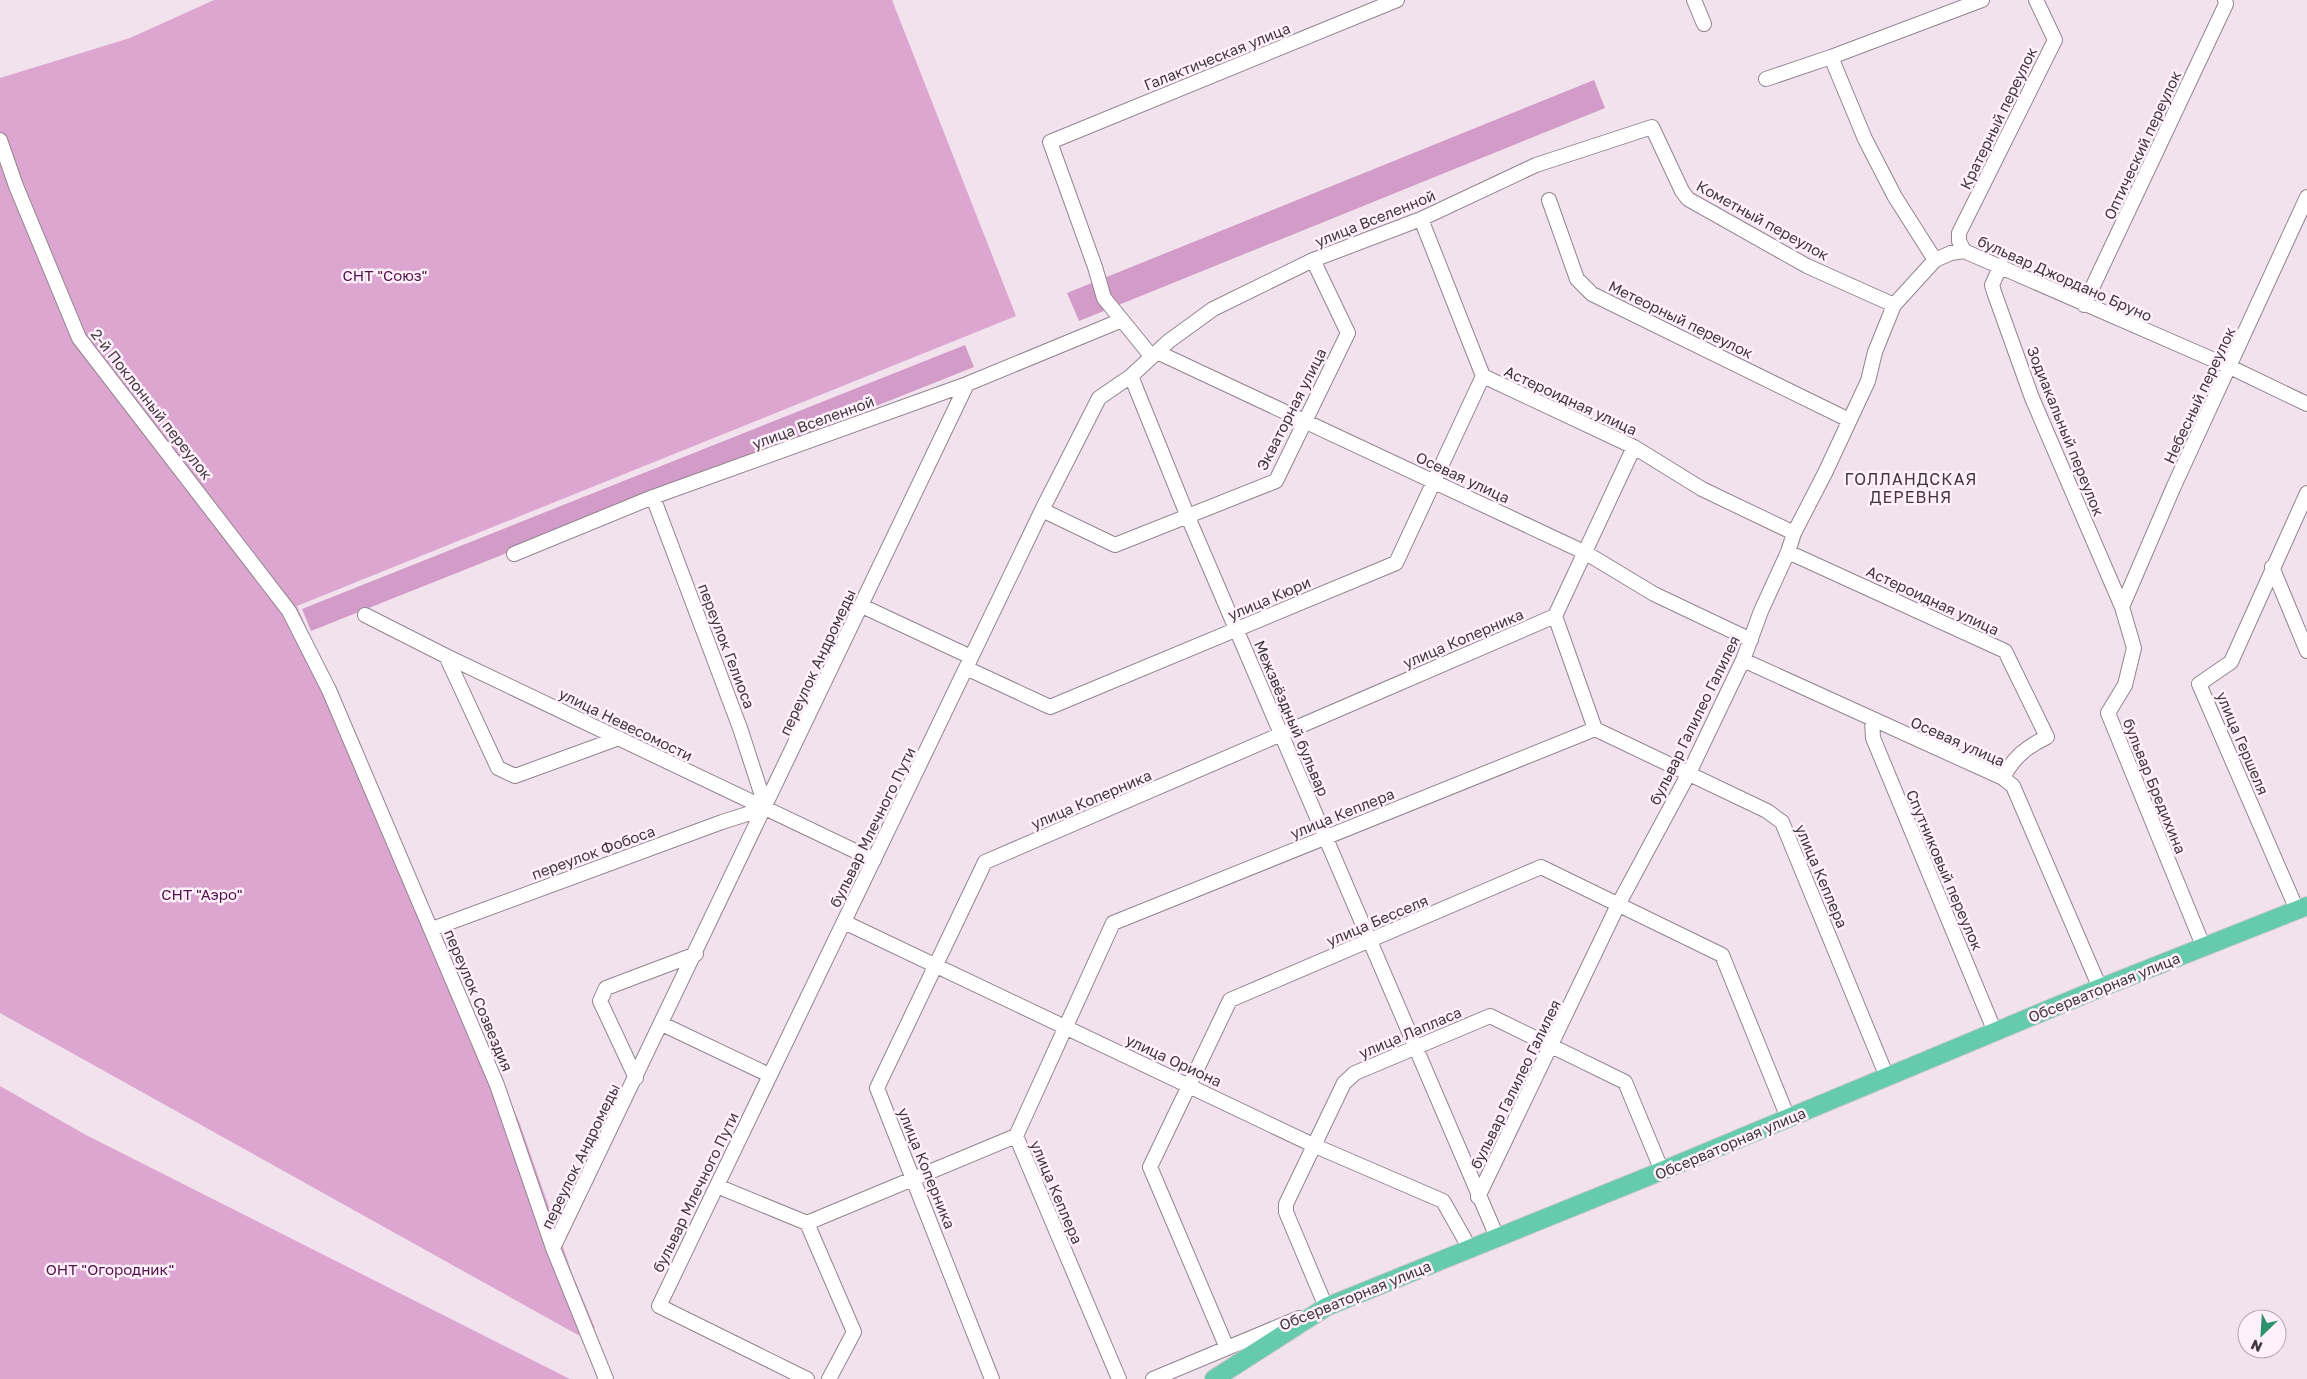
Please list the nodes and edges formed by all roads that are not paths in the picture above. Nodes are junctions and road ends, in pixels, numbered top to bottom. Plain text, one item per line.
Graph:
1 (1397, 0) edge
2 (1694, 0) edge
3 (1982, 0) edge
4 (2036, 0) edge
5 (2225, 0) edge
6 (1704, 24) dead end
7 (1831, 57) junction
8 (1766, 79) dead end
9 (1652, 127) joint
10 (0, 140) edge
11 (2307, 196) edge
12 (1549, 200) dead end
13 (1421, 219) junction
14 (1964, 251) junction
15 (1313, 260) junction
16 (1935, 260) junction
17 (2001, 265) junction
18 (1894, 305) junction
19 (2084, 305) junction
20 (1122, 320) junction
21 (1154, 354) junction
22 (2230, 367) junction
23 (1131, 376) junction
24 (1483, 376) junction
25 (967, 384) junction
26 (2307, 404) edge
27 (1306, 420) junction
28 (1849, 420) junction
29 (1634, 448) junction
30 (1434, 481) junction
31 (2307, 493) edge
32 (653, 497) junction
33 (1042, 510) junction
34 (1188, 516) junction
35 (1794, 533) junction
36 (1788, 552) junction
37 (1586, 553) junction
38 (514, 554) dead end
39 (2272, 567) junction
40 (862, 606) junction
41 (2122, 607) junction
42 (365, 615) dead end
43 (1555, 616) junction
44 (1236, 630) junction
45 (305, 640) joint
46 (1751, 640) junction
47 (2307, 652) edge
48 (446, 656) junction
49 (1744, 660) junction
50 (968, 663) junction
51 (1872, 720) junction
52 (1594, 729) junction
53 (1281, 734) junction
54 (619, 738) junction
55 (1690, 773) junction
56 (2003, 778) junction
57 (766, 808) junction
58 (1325, 837) junction
59 (874, 860) junction
60 (1618, 905) junction
61 (2302, 908) edge
62 (844, 922) junction
63 (432, 929) junction
64 (1369, 941) junction
65 (2204, 948) junction
66 (696, 954) junction
67 (936, 966) junction
68 (2100, 988) junction
69 (662, 1024) junction
70 (1066, 1027) junction
71 (1995, 1032) junction
72 (1552, 1046) junction
73 (1414, 1047) junction
74 (769, 1075) junction
75 (1887, 1077) junction
76 (636, 1078) junction
77 (1189, 1086) junction
78 (1788, 1118) junction
79 (1016, 1136) junction
80 (1313, 1145) junction
81 (1662, 1171) junction
82 (914, 1178) junction
83 (717, 1186) junction
84 (1478, 1197) junction
85 (806, 1223) junction
86 (1497, 1237) junction
87 (553, 1248) junction
88 (1469, 1248) junction
89 (1326, 1306) junction
90 (1226, 1348) junction
91 (606, 1379) edge
92 (807, 1379) edge
93 (829, 1379) edge
94 (992, 1379) edge
95 (1119, 1379) edge
96 (1153, 1379) edge
97 (1214, 1379) edge

1 - 20 street, Галактическая улица
2 - 6 street
3 - 7 street
4 - 14 street, Кратерный переулок
5 - 19 street, Оптический переулок
7 - 8 street
7 - 16 street
9 - 13 street, улица Вселенной
9 - 18 street, Кометный переулок
10 - 45 street, 2-й Поклонный переулок
11 - 22 street, Небесный переулок
12 - 28 street, Метеорный переулок
13 - 15 street, улица Вселенной
13 - 24 street, Астероидная улица
14 - 16 street, бульвар Джордано Бруно
14 - 17 street, бульвар Джордано Бруно
15 - 21 street, улица Вселенной
15 - 27 street, Экваторная улица
16 - 18 street, бульвар Галилео Галилея
17 - 19 street, бульвар Джордано Бруно
17 - 41 street, Зодиакальный переулок
18 - 28 street, бульвар Галилео Галилея
19 - 22 street, бульвар Джордано Бруно
20 - 21 street
20 - 25 street, улица Вселенной
21 - 23 street, улица Вселенной
21 - 27 street, Осевая улица
22 - 26 street, бульвар Джордано Бруно
22 - 41 street, Небесный переулок
23 - 33 street, бульвар Млечного Пути
23 - 34 street, Межзвёздный бульвар
24 - 29 street, Астероидная улица
24 - 30 street, улица Кюри
25 - 32 street, улица Вселенной
25 - 40 street, переулок Андромеды
27 - 30 street, Осевая улица
27 - 34 street, Экваторная улица
28 - 35 street, бульвар Галилео Галилея
29 - 35 street, Астероидная улица
29 - 37 street
30 - 37 street, Осевая улица
30 - 44 street, улица Кюри
31 - 39 street, улица Гершеля
32 - 38 street, улица Вселенной
32 - 57 street, переулок Гелиоса
33 - 34 street, Экваторная улица
33 - 50 street, бульвар Млечного Пути
34 - 44 street, Межзвёздный бульвар
35 - 36 street, бульвар Галилео Галилея
36 - 46 street, бульвар Галилео Галилея
36 - 56 street, Астероидная улица
37 - 43 street
37 - 46 street, Осевая улица
39 - 47 street
39 - 61 street, улица Гершеля
40 - 50 street, улица Кюри
40 - 57 street, переулок Андромеды
41 - 65 street, бульвар Бредихина
42 - 48 street, улица Невесомости
43 - 52 street
43 - 53 street, улица Коперника
44 - 50 street, улица Кюри
44 - 53 street, Межзвёздный бульвар
45 - 63 street, переулок Созвездия
46 - 49 street, бульвар Галилео Галилея
48 - 54 street, улица Невесомости
48 - 54 street
49 - 51 street, Осевая улица
49 - 55 street, бульвар Галилео Галилея
50 - 59 street, бульвар Млечного Пути
51 - 56 street, Осевая улица
51 - 71 street, Спутниковый переулок
52 - 55 street, улица Кеплера
52 - 58 street, улица Кеплера
53 - 58 street, Межзвёздный бульвар
53 - 67 street, улица Коперника
54 - 57 street, улица Невесомости
55 - 60 street, бульвар Галилео Галилея
55 - 75 street, улица Кеплера
56 - 68 street, Осевая улица
57 - 59 street, улица Невесомости
57 - 63 street, переулок Фобоса
57 - 66 street, переулок Андромеды
58 - 64 street, Межзвёздный бульвар
58 - 70 street, улица Кеплера
59 - 62 street, бульвар Млечного Пути
60 - 64 street, улица Бесселя
60 - 72 street, бульвар Галилео Галилея
60 - 78 street, улица Бесселя
61 - 65 main road, Обсерваторная улица
62 - 67 street, улица Ориона
62 - 74 street, бульвар Млечного Пути
63 - 87 street, переулок Созвездия
64 - 73 street, Межзвёздный бульвар
64 - 77 street, улица Бесселя
65 - 68 main road, Обсерваторная улица
66 - 69 street, переулок Андромеды
66 - 76 street, переулок Андромеды
67 - 70 street, улица Ориона
67 - 82 street, улица Коперника
68 - 71 main road, Обсерваторная улица
69 - 74 street
69 - 76 street, переулок Андромеды
70 - 77 street, улица Ориона
70 - 79 street, улица Кеплера
71 - 75 main road, Обсерваторная улица
72 - 73 street, улица Лапласа
72 - 81 street, улица Лапласа
72 - 84 street, бульвар Галилео Галилея
73 - 80 street, улица Лапласа
73 - 84 street, Межзвёздный бульвар
74 - 83 street, бульвар Млечного Пути
75 - 78 main road, Обсерваторная улица
76 - 87 street, переулок Андромеды
77 - 80 street, улица Ориона
77 - 90 street, улица Бесселя
78 - 81 main road, Обсерваторная улица
79 - 82 street
79 - 95 street, улица Кеплера
80 - 88 street, улица Ориона
80 - 89 street, улица Лапласа
81 - 86 main road, Обсерваторная улица
82 - 85 street
82 - 94 street, улица Коперника
83 - 85 street
83 - 92 street, бульвар Млечного Пути
84 - 86 street, Межзвёздный бульвар
85 - 93 street
86 - 88 main road, Обсерваторная улица
87 - 91 street, переулок Созвездия
88 - 89 main road, Обсерваторная улица
89 - 90 street, Обсерваторная улица
89 - 97 main road
90 - 96 street, Обсерваторная улица

